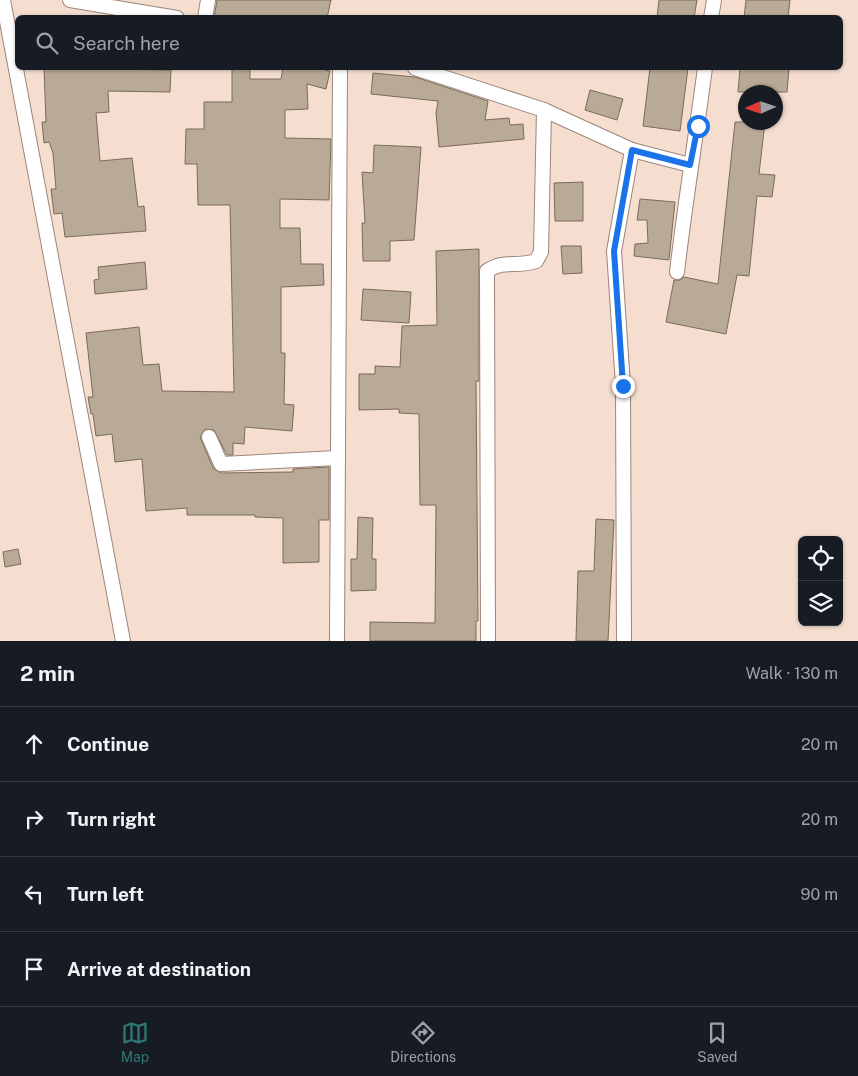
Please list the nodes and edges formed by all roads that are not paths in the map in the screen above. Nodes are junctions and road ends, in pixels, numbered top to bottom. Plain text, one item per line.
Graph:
1 (3, 0) edge
2 (70, 0) edge
3 (208, 0) edge
4 (714, 0) edge
5 (159, 15) edge
6 (205, 15) edge
7 (712, 15) edge
8 (15, 64) edge
9 (16, 70) edge
10 (340, 70) edge
11 (421, 70) edge
12 (705, 70) edge
13 (544, 110) junction
14 (632, 150) junction
15 (690, 165) junction
16 (677, 272) dead end
17 (209, 436) dead end
18 (336, 458) junction
19 (123, 641) edge
20 (337, 641) edge
21 (488, 641) edge
22 (624, 641) edge

1 - 8 street
2 - 5 street
3 - 6 street
4 - 7 street
9 - 19 street
10 - 18 street
11 - 13 street
12 - 15 street
13 - 14 street
13 - 21 street
14 - 15 street
14 - 22 street
15 - 16 street
17 - 18 street
18 - 20 street

